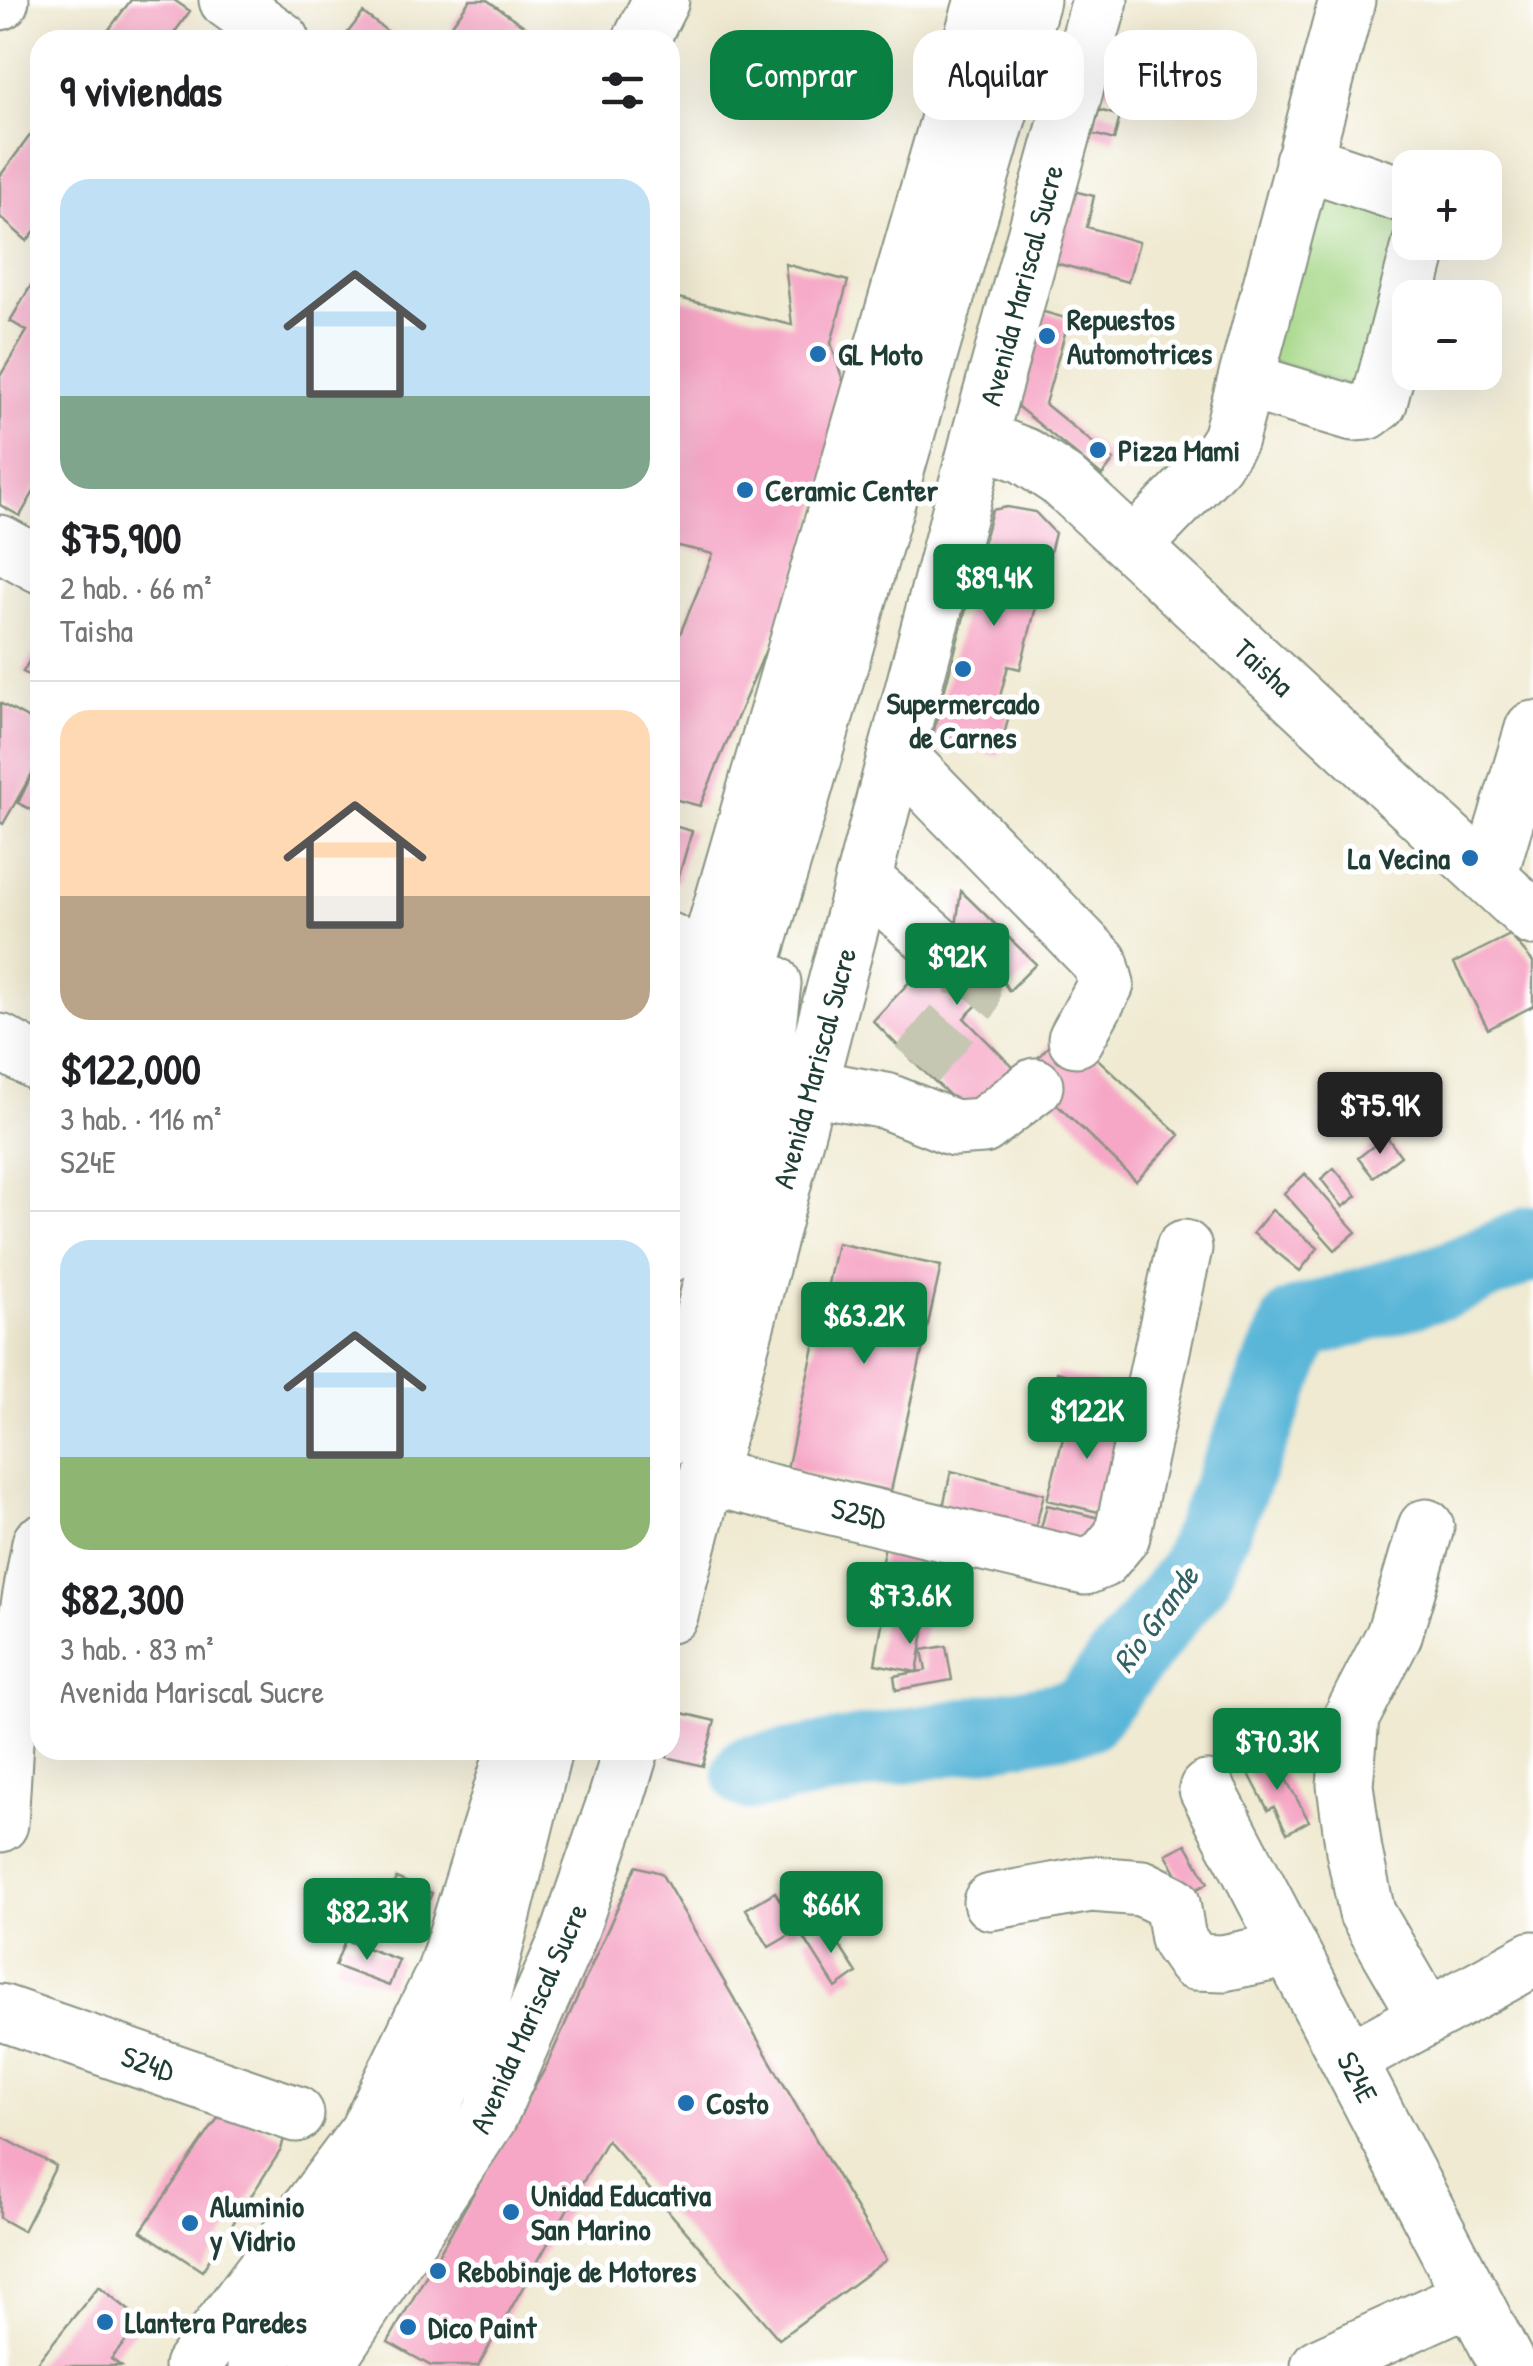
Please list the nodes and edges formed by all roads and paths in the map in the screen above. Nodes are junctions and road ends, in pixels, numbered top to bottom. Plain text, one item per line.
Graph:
1 (661, 0) edge
2 (983, 0) edge
3 (1032, 0) edge
4 (1100, 0) edge
5 (1347, 0) edge
6 (645, 30) edge
7 (1303, 161) junction
8 (1392, 191) edge
9 (1416, 260) edge
10 (1246, 381) junction
11 (979, 438) junction
12 (1134, 546) junction
13 (1533, 729) edge
14 (896, 753) junction
15 (789, 841) junction
16 (1488, 876) junction
17 (863, 879) junction
18 (1533, 918) edge
19 (942, 948) tunnel mouth
20 (688, 952) edge
21 (680, 1021) edge
22 (1076, 1038) dead end
23 (0, 1042) edge
24 (30, 1058) edge
25 (1035, 1086) dead end
26 (809, 1088) junction
27 (680, 1217) edge
28 (1184, 1248) dead end
29 (680, 1401) edge
30 (707, 1477) junction
31 (1426, 1527) dead end
32 (680, 1578) edge
33 (30, 1597) edge
34 (3, 1742) edge
35 (511, 1760) edge
36 (542, 1760) edge
37 (569, 1760) edge
38 (628, 1760) edge
39 (1207, 1788) dead end
40 (0, 1824) edge
41 (991, 1902) dead end
42 (504, 1915) junction
43 (1291, 1949) junction
44 (1533, 1959) edge
45 (0, 2012) edge
46 (1427, 2016) junction
47 (1349, 2060) junction
48 (296, 2114) dead end
49 (1472, 2296) junction
50 (341, 2359) edge
51 (192, 2366) edge
52 (256, 2366) edge
53 (1318, 2366) edge
54 (1508, 2366) edge

1 - 6 main road
2 - 20 main road
3 - 15 main road
4 - 11 main road, Avenida Mariscal Sucre
5 - 7 main road
7 - 8 main road
7 - 10 main road
9 - 10 main road
10 - 12 main road
11 - 12 main road, Taisha
11 - 14 main road, Avenida Mariscal Sucre
12 - 16 main road, Taisha
13 - 16 main road
14 - 17 main road, Avenida Mariscal Sucre
14 - 22 main road
15 - 27 main road
15 - 29 main road
16 - 18 main road, Taisha
17 - 19 main road
17 - 26 main road, Avenida Mariscal Sucre
20 - 21 main road
23 - 24 main road
25 - 26 main road
26 - 30 main road, Avenida Mariscal Sucre
28 - 30 main road, S25D
30 - 32 main road, Avenida Mariscal Sucre
31 - 46 main road
33 - 34 main road
34 - 40 main road
35 - 51 main road
36 - 42 main road
37 - 42 main road
38 - 50 main road, Avenida Mariscal Sucre
39 - 43 main road, S24E
41 - 43 main road
42 - 52 main road
43 - 47 main road, S24E
44 - 46 main road
45 - 48 main road, S24D
46 - 47 main road
47 - 49 main road, S24E
49 - 53 main road
49 - 54 main road, S24E

